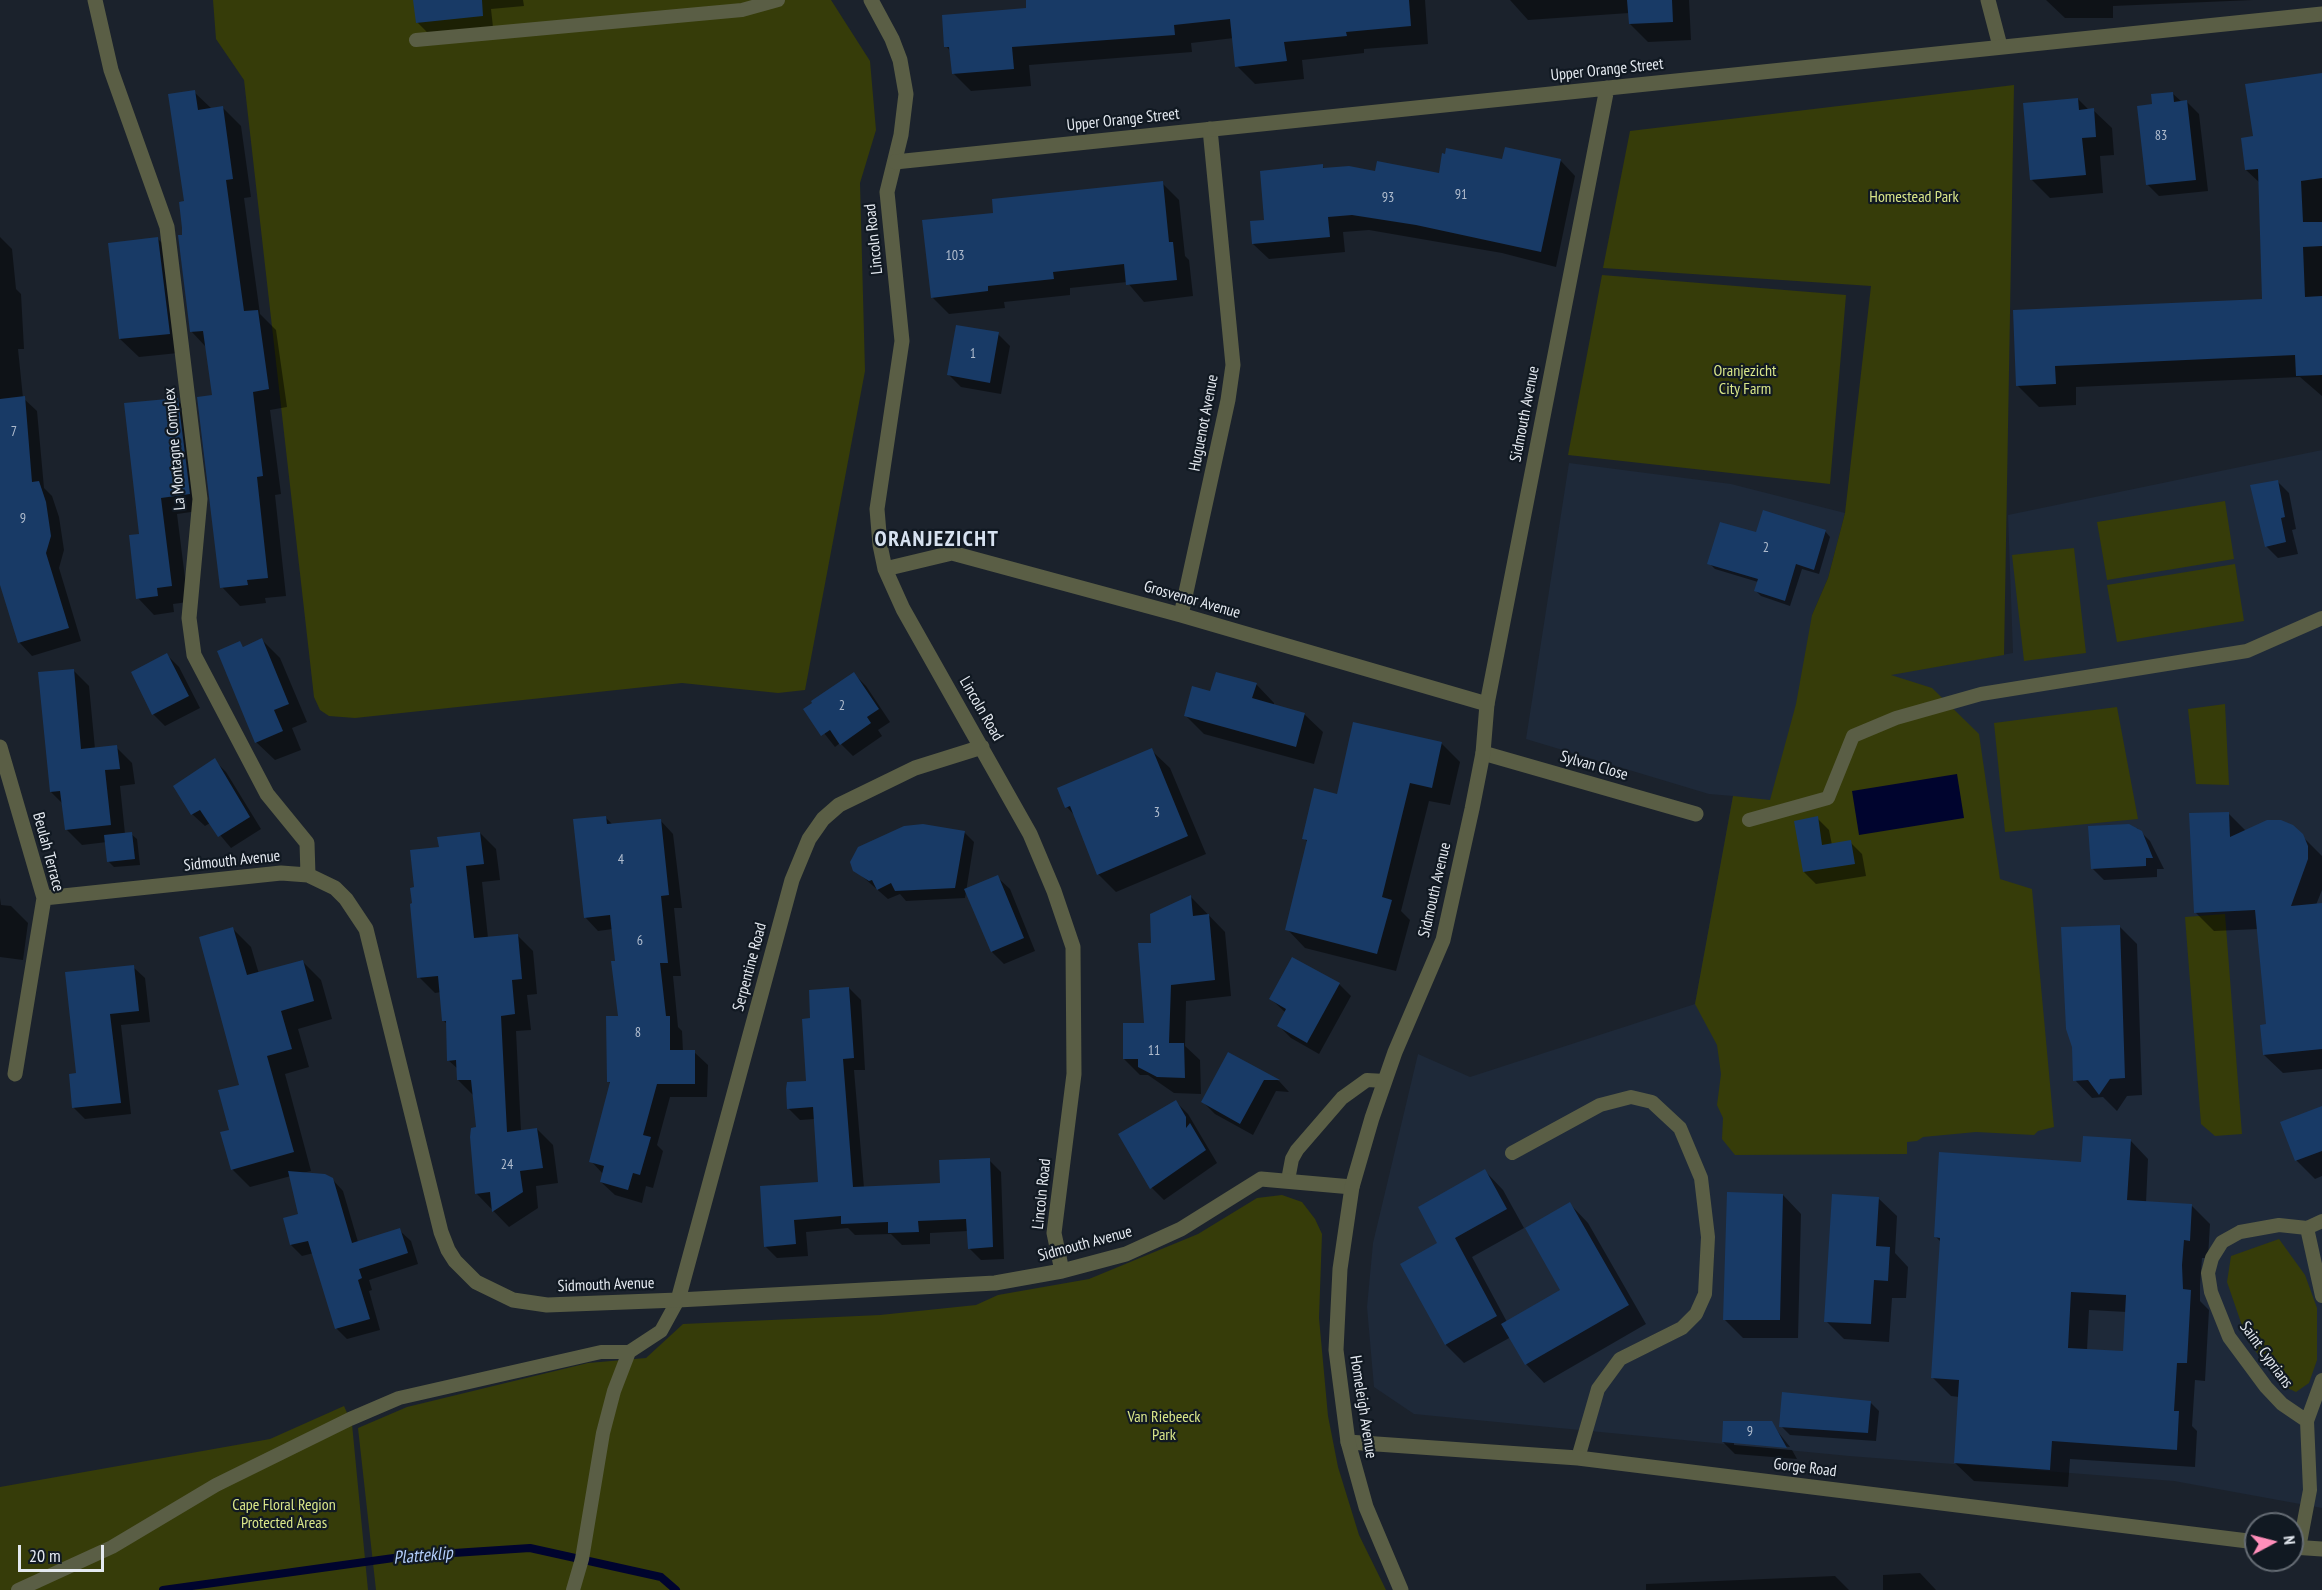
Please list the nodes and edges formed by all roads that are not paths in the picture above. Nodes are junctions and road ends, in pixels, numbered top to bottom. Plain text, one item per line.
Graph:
1 (95, 0) edge
2 (707, 0) edge
3 (778, 0) edge
4 (871, 0) edge
5 (1988, 0) edge
6 (715, 13) junction
7 (2322, 14) edge
8 (416, 40) dead end
9 (2000, 46) junction
10 (1607, 88) junction
11 (1210, 129) junction
12 (895, 162) junction
13 (885, 569) junction
14 (1181, 615) junction
15 (2322, 618) edge
16 (1487, 704) junction
17 (0, 747) edge
18 (982, 747) junction
19 (1483, 753) junction
20 (1696, 814) dead end
21 (1749, 820) dead end
22 (308, 875) junction
23 (44, 898) junction
24 (15, 1074) dead end
25 (1385, 1081) junction
26 (1512, 1153) dead end
27 (1288, 1180) junction
28 (1352, 1187) junction
29 (2322, 1221) edge
30 (2307, 1228) junction
31 (1062, 1271) junction
32 (2322, 1296) edge
33 (678, 1300) junction
34 (629, 1352) junction
35 (2322, 1380) edge
36 (2307, 1421) junction
37 (1348, 1442) junction
38 (1578, 1458) junction
39 (2304, 1514) edge
40 (2244, 1541) edge
41 (2304, 1548) edge
42 (2322, 1549) edge
43 (18, 1590) edge
44 (573, 1590) edge
45 (1401, 1590) edge

1 - 22 street, La Montagne Complex
2 - 6 lane
3 - 6 lane
4 - 12 street, Lincoln Road
5 - 9 street
6 - 8 lane
7 - 9 street, Upper Orange Street
9 - 10 street, Upper Orange Street
10 - 11 street, Upper Orange Street
10 - 16 street, Sidmouth Avenue
11 - 12 street, Upper Orange Street
11 - 14 street, Huguenot Avenue
12 - 13 street, Lincoln Road
13 - 14 street, Grosvenor Avenue
13 - 18 street, Lincoln Road
14 - 16 street, Grosvenor Avenue
15 - 21 lane
16 - 19 street, Sidmouth Avenue
17 - 23 street, Beulah Terrace
18 - 31 street, Lincoln Road
18 - 33 street, Serpentine Road
19 - 20 street, Sylvan Close
19 - 25 street, Sidmouth Avenue
22 - 23 street, Sidmouth Avenue
22 - 33 street, Sidmouth Avenue
23 - 24 street, Beulah Terrace
25 - 27 lane
25 - 28 street, Sidmouth Avenue
26 - 38 lane
27 - 28 street, Sidmouth Avenue
27 - 31 street, Sidmouth Avenue
28 - 37 street, Homeleigh Avenue
29 - 30 lane
30 - 32 lane
30 - 36 lane, Saint Cyprians
31 - 33 street, Sidmouth Avenue
33 - 34 lane
34 - 43 lane
34 - 44 lane
35 - 36 lane, Saint Cyprians
36 - 39 lane, Saint Cyprians
37 - 38 street, Gorge Road
37 - 45 street, Homeleigh Avenue
38 - 40 street, Gorge Road
41 - 42 street

